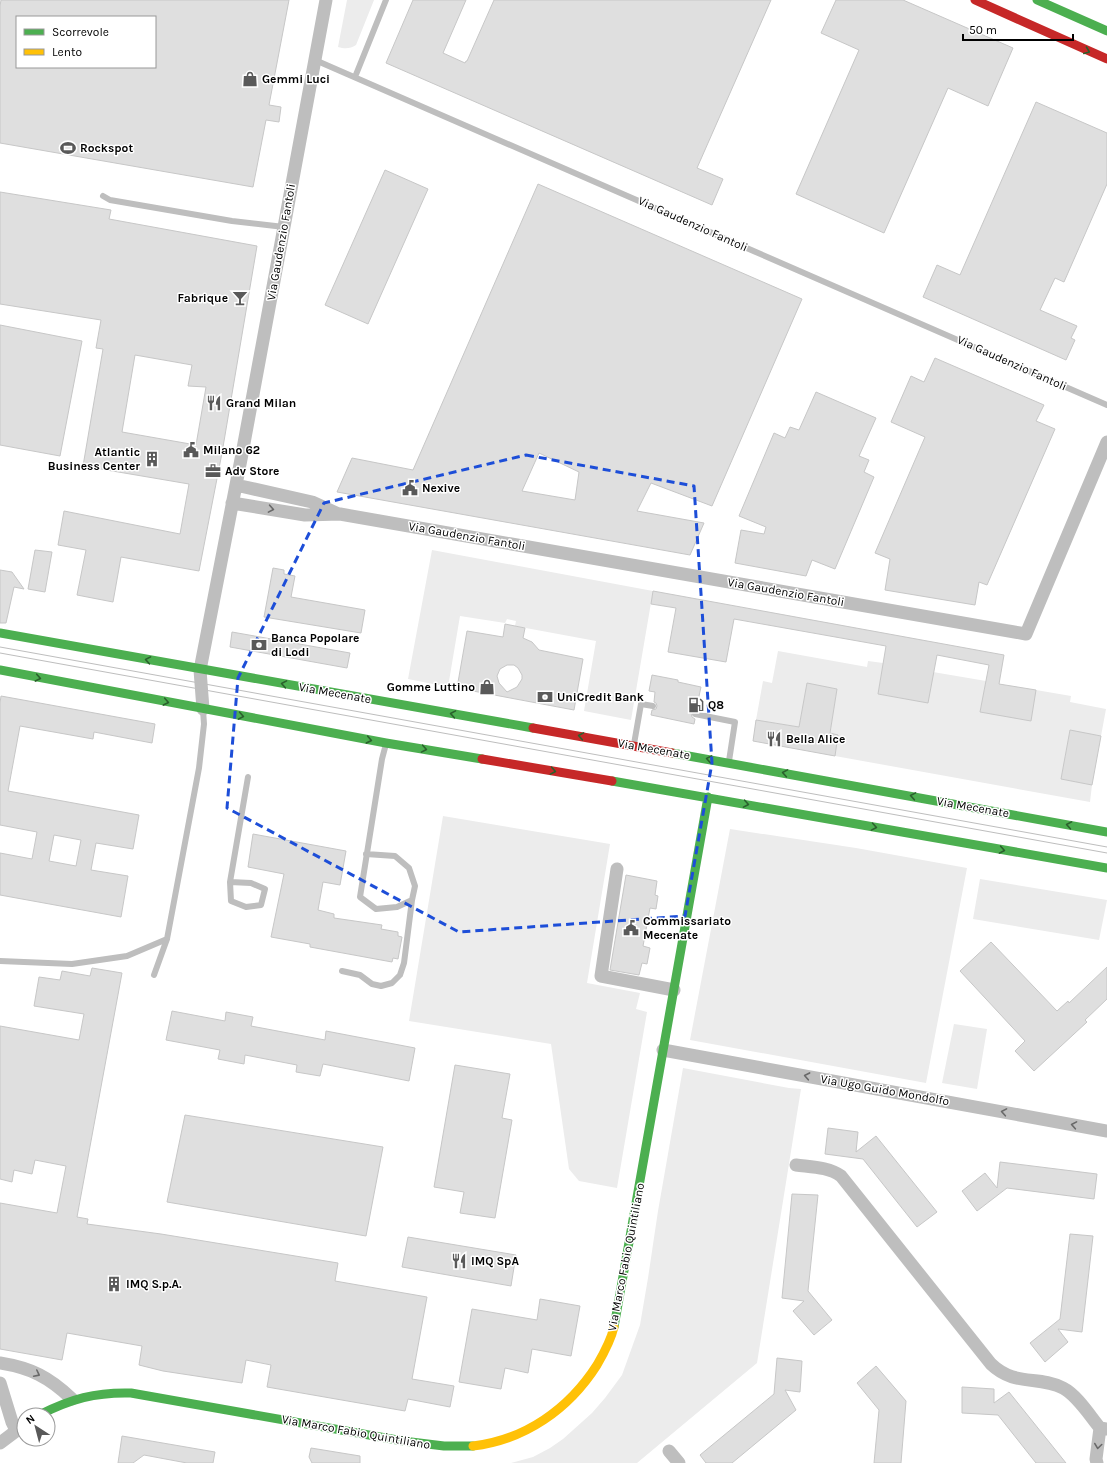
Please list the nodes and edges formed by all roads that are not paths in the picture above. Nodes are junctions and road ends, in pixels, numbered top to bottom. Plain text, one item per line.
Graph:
1 (326, 0) edge
2 (386, 0) edge
3 (975, 0) edge
4 (1037, 0) edge
5 (1107, 31) edge
6 (1107, 59) edge
7 (315, 60) junction
8 (355, 77) junction
9 (102, 198) dead end
10 (284, 227) junction
11 (1107, 405) edge
12 (1107, 442) edge
13 (236, 485) junction
14 (232, 503) junction
15 (340, 514) junction
16 (0, 633) edge
17 (0, 670) edge
18 (200, 670) junction
19 (653, 706) dead end
20 (203, 709) junction
21 (695, 714) dead end
22 (386, 743) junction
23 (633, 746) junction
24 (728, 762) junction
25 (248, 777) dead end
26 (708, 797) junction
27 (1107, 832) edge
28 (366, 854) junction
29 (1107, 868) edge
30 (618, 869) dead end
31 (230, 882) junction
32 (412, 900) junction
33 (167, 939) junction
34 (0, 962) edge
35 (342, 971) dead end
36 (154, 975) dead end
37 (674, 990) junction
38 (663, 1050) junction
39 (1107, 1131) edge
40 (796, 1165) dead end
41 (0, 1363) edge
42 (0, 1383) edge
43 (72, 1399) junction
44 (56, 1407) edge
45 (16, 1424) edge
46 (1104, 1429) edge
47 (16, 1430) edge
48 (0, 1443) edge
49 (669, 1450) dead end
50 (679, 1463) edge
51 (1097, 1463) edge

1 - 7 street, Via Gaudenzio Fantoli
2 - 8 lane
3 -> 6 main road
4 - 5 main road
7 - 8 lane, Via Gaudenzio Fantoli
7 - 10 street, Via Gaudenzio Fantoli
8 - 11 lane, Via Gaudenzio Fantoli
9 - 10 lane
10 - 13 street, Via Gaudenzio Fantoli
12 - 15 street, Via Gaudenzio Fantoli
13 - 14 street, Via Gaudenzio Fantoli
13 - 15 street, Via Gaudenzio Fantoli
14 -> 15 street, Via Gaudenzio Fantoli
14 - 18 street, Via Gaudenzio Fantoli
18 -> 16 main road, Via Mecenate
17 -> 20 main road
18 - 20 street
23 -> 18 main road, Via Mecenate
19 - 23 lane
20 -> 22 main road
20 - 33 lane
21 - 24 lane
22 -> 26 main road
22 - 28 lane
24 -> 23 main road, Via Mecenate
27 -> 24 main road, Via Mecenate
25 - 31 lane
26 -> 29 main road
26 - 37 main road, Via Marco Fabio Quintiliano
28 - 32 lane
28 - 32 lane
30 - 37 street
31 - 31 lane
32 - 35 lane
33 - 34 lane
33 - 36 lane
37 - 38 main road, Via Marco Fabio Quintiliano
39 -> 38 street, Via Ugo Guido Mondolfo
38 - 43 main road, Via Marco Fabio Quintiliano
40 - 46 street
41 -> 43 street
42 - 45 street
43 - 44 main road, Via Marco Fabio Quintiliano
46 -> 51 street
47 - 48 street
49 - 50 street

